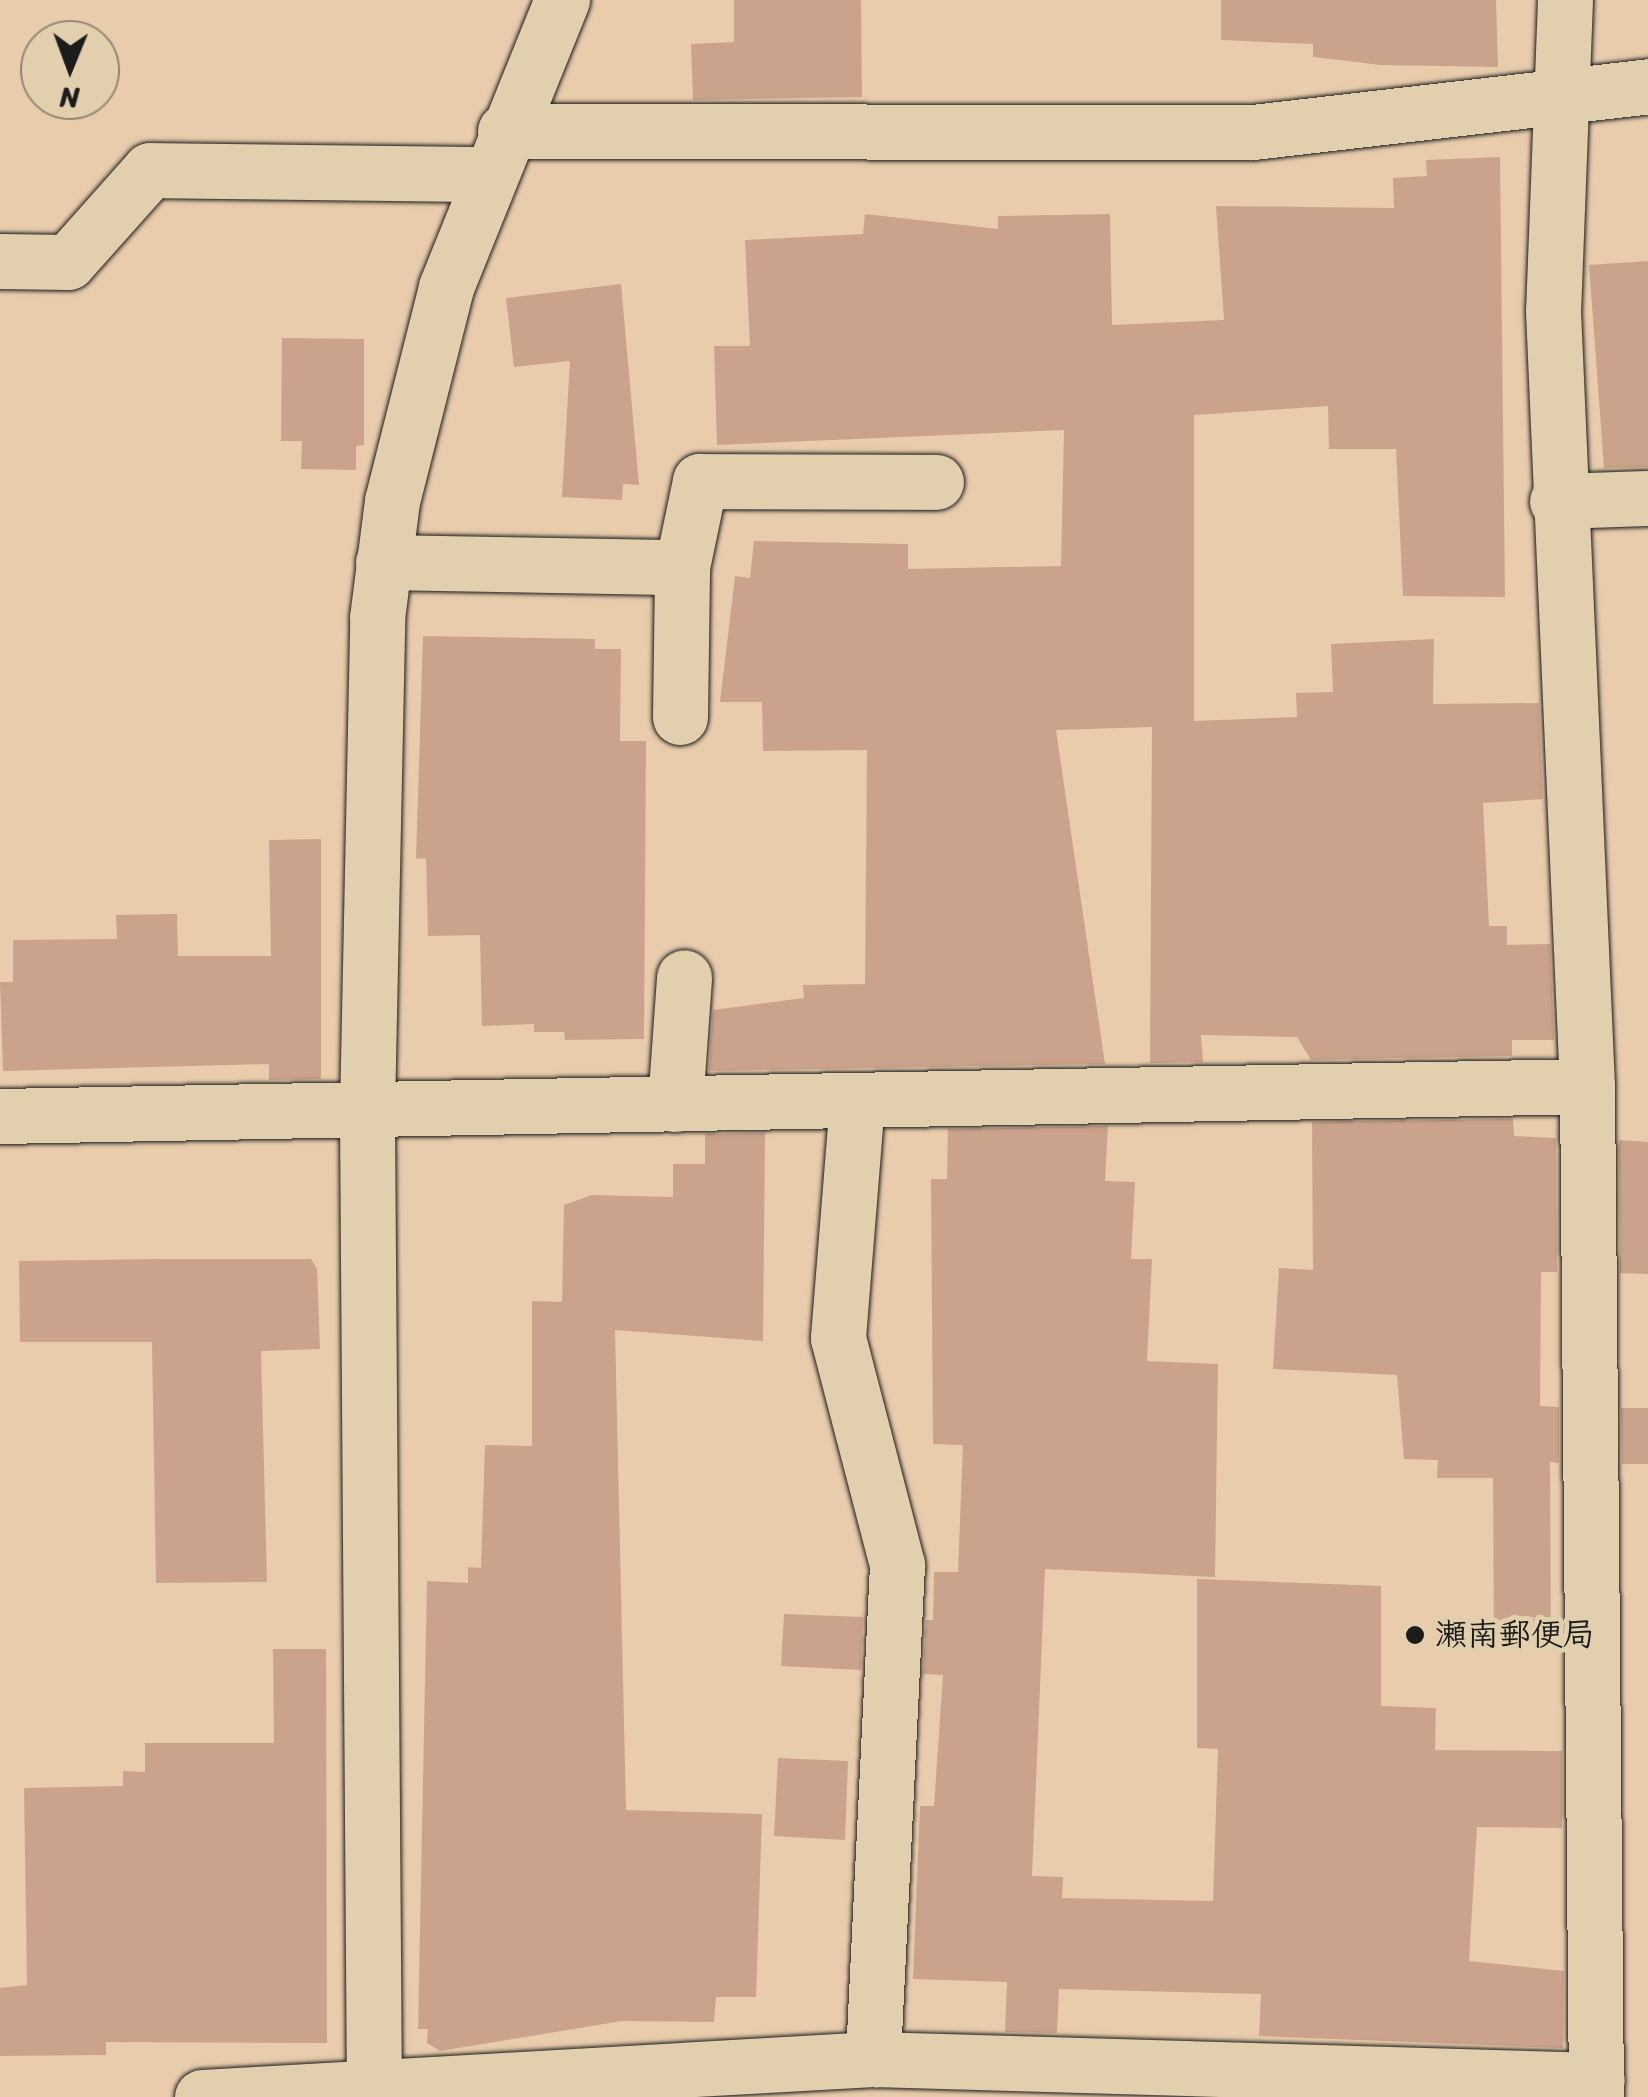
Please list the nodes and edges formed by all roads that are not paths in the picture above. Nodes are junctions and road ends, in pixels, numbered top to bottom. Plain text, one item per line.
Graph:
1 (562, 0) edge
2 (1565, 0) edge
3 (1648, 86) edge
4 (1559, 95) junction
5 (496, 153) junction
6 (0, 261) edge
7 (936, 482) dead end
8 (1648, 498) edge
9 (1557, 502) junction
10 (383, 562) junction
11 (682, 567) junction
12 (680, 717) dead end
13 (684, 977) dead end
14 (1587, 1086) junction
15 (856, 1101) junction
16 (675, 1104) junction
17 (367, 1110) junction
18 (0, 1116) edge
19 (873, 2059) junction
20 (810, 2079) edge
21 (1070, 2081) edge
22 (1596, 2088) edge
23 (374, 2091) edge
24 (202, 2097) edge

1 - 5 street
2 - 4 street
3 - 4 street
4 - 5 street
4 - 9 street
5 - 6 street
5 - 10 street
7 - 11 street
8 - 9 street
9 - 14 street
10 - 11 street
10 - 17 street
11 - 12 street
13 - 16 street
14 - 15 street
14 - 22 street
15 - 16 street
15 - 19 street
16 - 17 street
17 - 18 street
17 - 23 street
19 - 20 street
19 - 21 street
20 - 23 street
21 - 22 street
23 - 24 street

